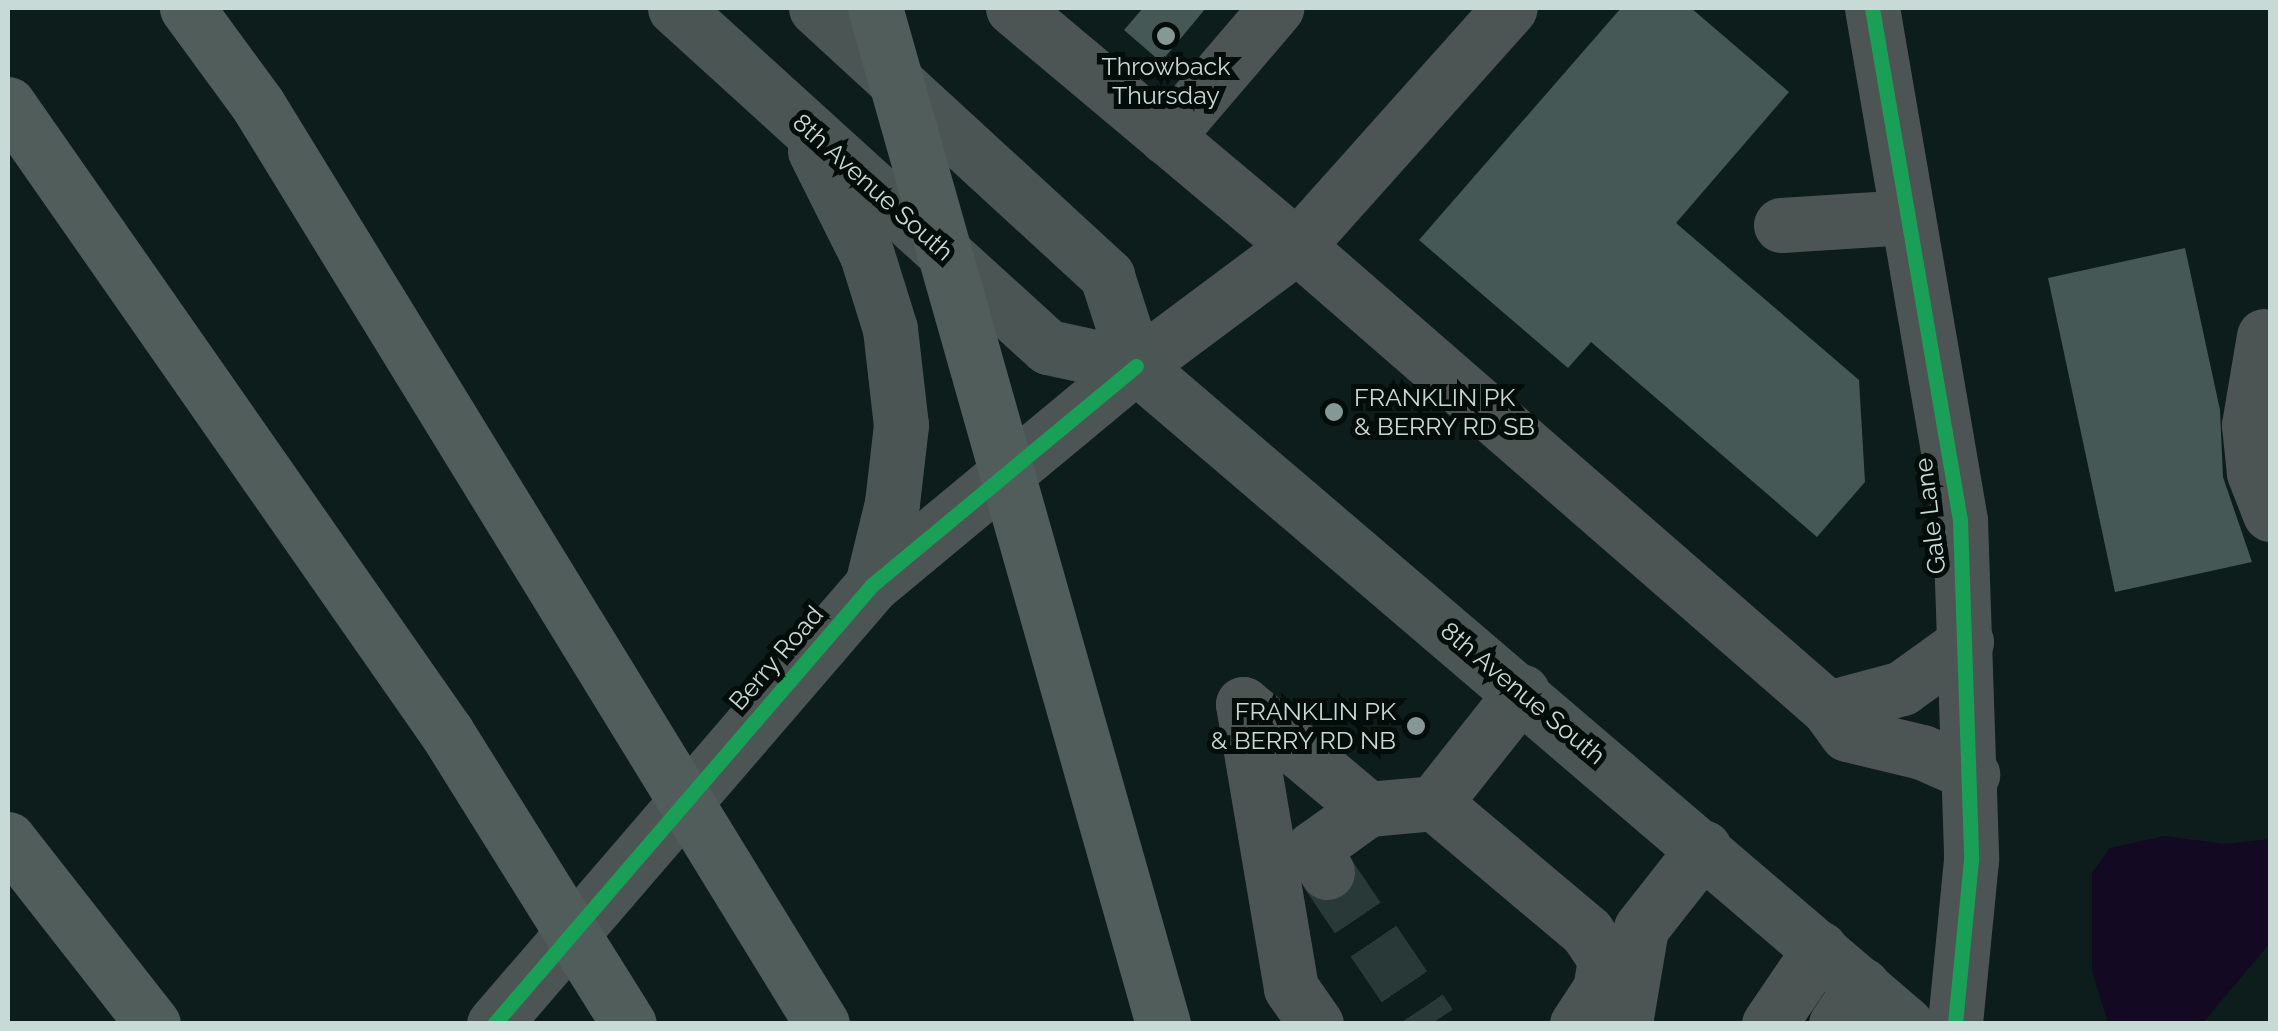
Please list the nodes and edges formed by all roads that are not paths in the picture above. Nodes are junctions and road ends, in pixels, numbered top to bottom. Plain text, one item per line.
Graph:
1 (188, 8) edge
2 (675, 8) edge
3 (816, 8) edge
4 (876, 8) edge
5 (1014, 8) edge
6 (1276, 8) edge
7 (1510, 8) edge
8 (1886, 10) edge
9 (8, 104) edge
10 (800, 121) junction
11 (1166, 137) junction
12 (1908, 217) junction
13 (1781, 225) dead end
14 (1297, 246) junction
15 (2264, 336) dead end
16 (1136, 366) junction
17 (2270, 514) edge
18 (872, 585) junction
19 (1966, 642) junction
20 (1522, 692) junction
21 (1828, 708) junction
22 (1972, 774) junction
23 (1434, 803) junction
24 (1368, 809) junction
25 (8, 838) edge
26 (1704, 848) junction
27 (1327, 872) tunnel mouth
28 (1820, 949) junction
29 (1849, 1004) edge
30 (153, 1024) edge
31 (494, 1024) edge
32 (628, 1024) edge
33 (822, 1024) edge
34 (1162, 1024) edge
35 (1316, 1024) edge
36 (1577, 1024) edge
37 (1621, 1024) edge
38 (1769, 1024) edge
39 (1906, 1024) edge
40 (1956, 1024) edge

1 - 33 highway
2 - 10 main road, 8th Avenue South
3 - 16 main road
4 - 34 highway
5 - 11 street
6 - 11 street
7 - 14 street, Berry Road
8 - 12 street, Gale Lane
9 - 32 highway
10 - 16 main road, 8th Avenue South
10 - 18 main road
11 - 14 street
12 - 13 street
12 - 19 street, Gale Lane
14 - 16 street, Berry Road
14 - 21 street
15 - 17 street
16 - 18 street, Berry Road
16 - 20 main road, 8th Avenue South
18 - 31 street, Berry Road
19 - 21 street
19 - 22 street, Gale Lane
20 - 23 street
20 - 26 main road, 8th Avenue South
21 - 22 street
22 - 40 street, Gale Lane
23 - 24 street
23 - 36 street
24 - 27 street
24 - 35 street
25 - 30 highway
26 - 28 main road, 8th Avenue South
26 - 37 street
28 - 29 main road, 8th Avenue South
28 - 38 street
29 - 39 main road, 8th Avenue South

